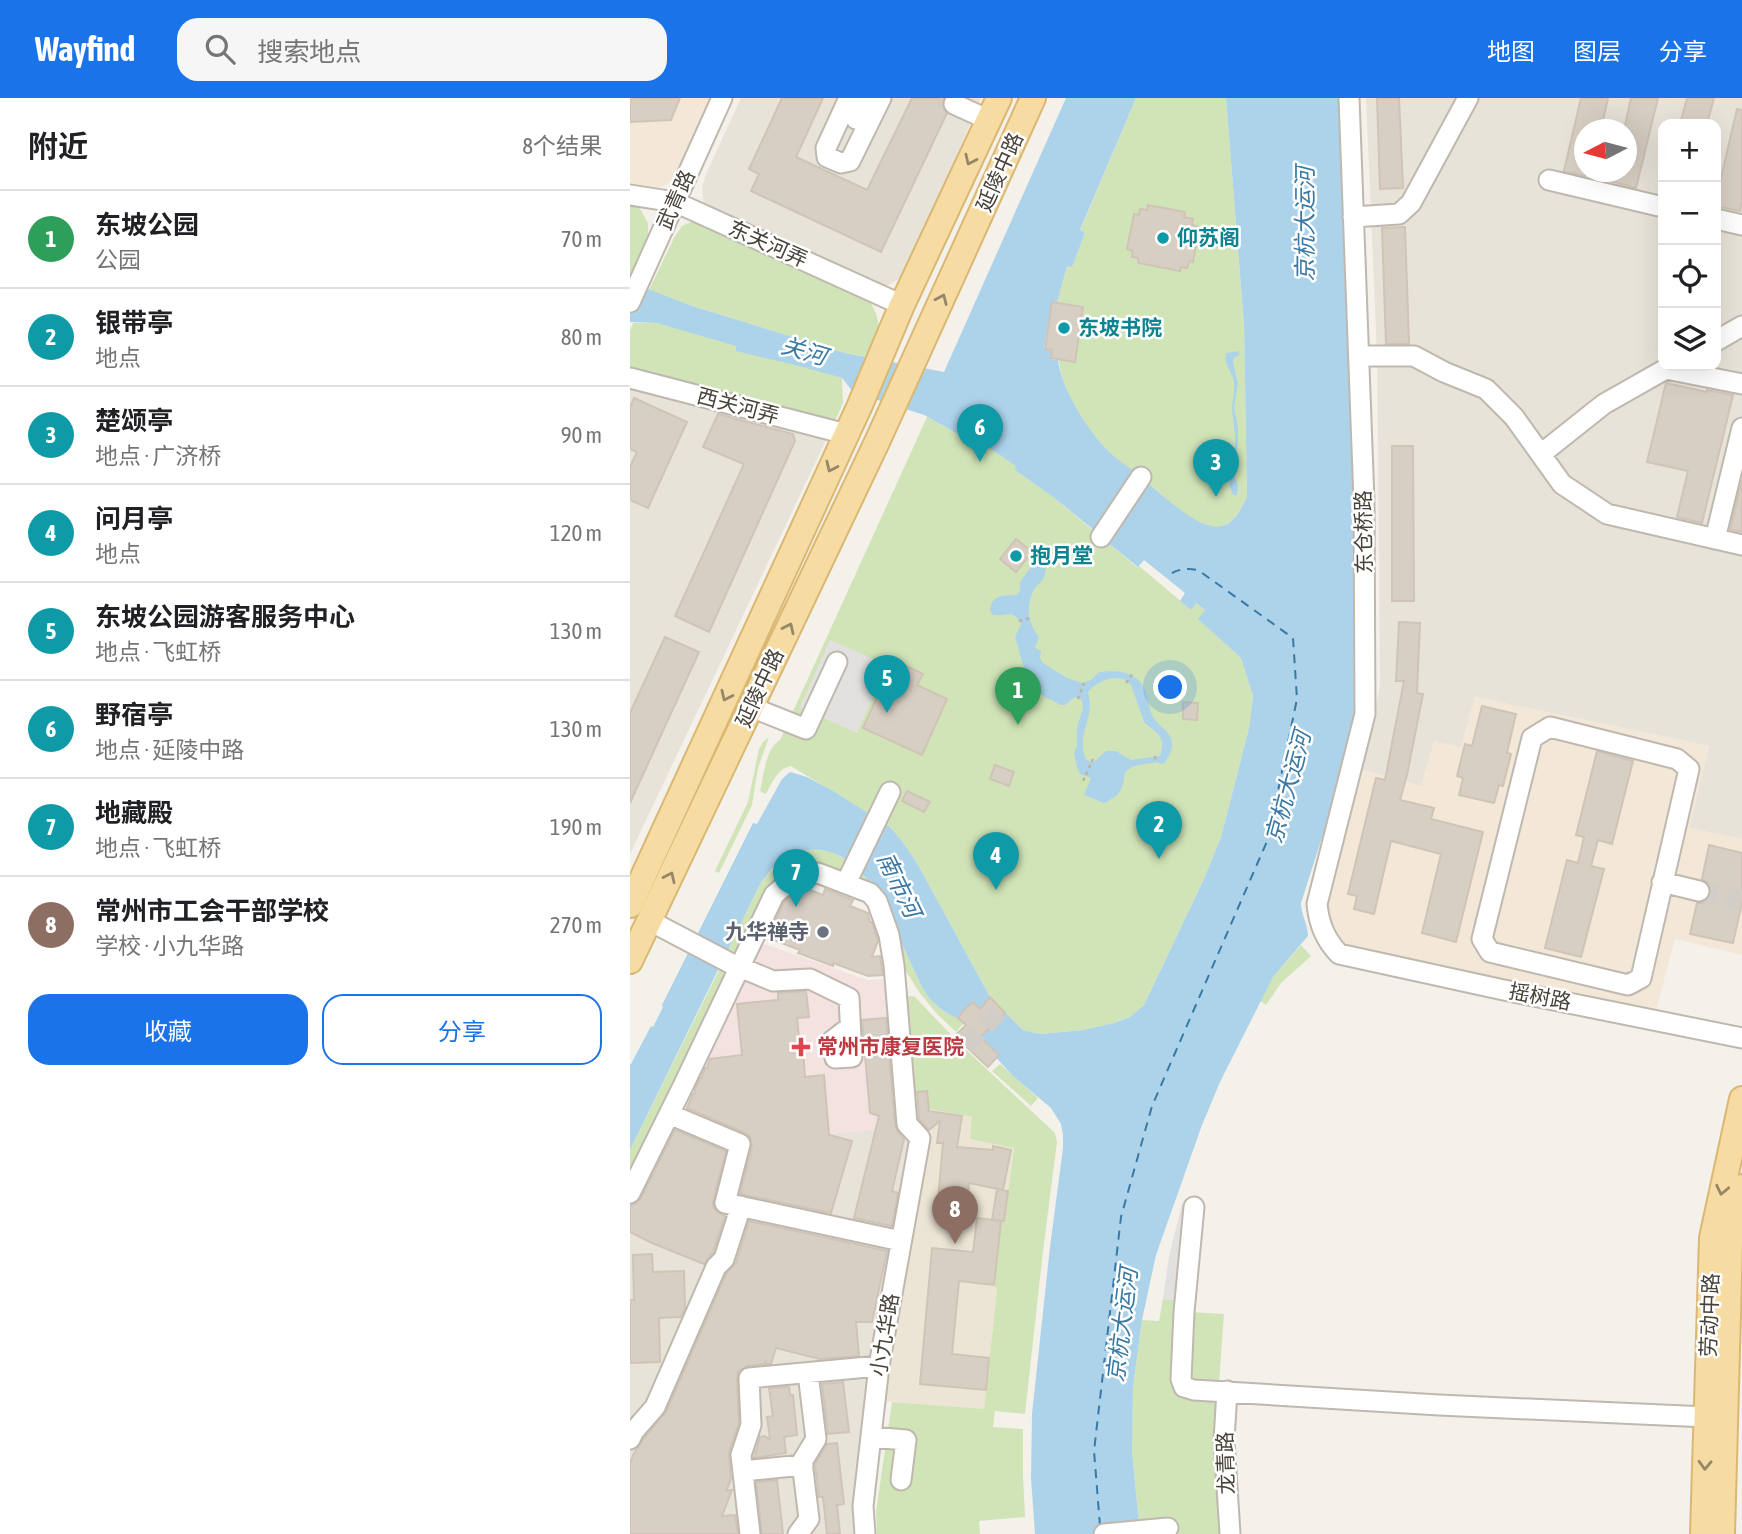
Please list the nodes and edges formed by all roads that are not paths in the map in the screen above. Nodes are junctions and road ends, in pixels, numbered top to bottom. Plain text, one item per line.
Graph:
1 (722, 98) edge
2 (849, 98) edge
3 (865, 98) edge
4 (881, 98) edge
5 (1033, 98) edge
6 (1349, 98) edge
7 (1468, 98) edge
8 (954, 104) dead end
9 (994, 109) edge
10 (856, 119) dead end
11 (1549, 180) dead end
12 (630, 195) edge
13 (675, 202) junction
14 (1658, 206) edge
15 (1353, 217) junction
16 (1721, 220) edge
17 (1742, 225) edge
18 (630, 302) edge
19 (902, 305) junction
20 (1742, 326) edge
21 (1721, 338) edge
22 (1359, 356) junction
23 (1662, 371) edge
24 (1686, 371) edge
25 (630, 378) edge
26 (1742, 384) edge
27 (1742, 428) edge
28 (846, 434) junction
29 (1541, 454) junction
30 (1141, 477) dead end
31 (1101, 537) dead end
32 (1715, 539) junction
33 (1742, 545) edge
34 (837, 662) dead end
35 (751, 707) junction
36 (890, 792) dead end
37 (849, 877) dead end
38 (1662, 883) junction
39 (1699, 891) tunnel mouth
40 (632, 894) edge
41 (650, 921) junction
42 (1339, 954) joint
43 (630, 961) edge
44 (735, 965) junction
45 (850, 1027) dead end
46 (1742, 1038) edge
47 (1742, 1099) edge
48 (669, 1114) junction
49 (1742, 1187) edge
50 (630, 1193) edge
51 (741, 1206) junction
52 (1194, 1207) dead end
53 (901, 1241) junction
54 (879, 1366) junction
55 (808, 1373) junction
56 (1227, 1391) junction
57 (1707, 1417) junction
58 (871, 1437) junction
59 (630, 1439) edge
60 (803, 1465) junction
61 (743, 1471) junction
62 (901, 1480) dead end
63 (1168, 1528) dead end
64 (750, 1534) edge
65 (798, 1534) edge
66 (864, 1534) edge
67 (1104, 1534) edge
68 (1230, 1534) edge
69 (1703, 1534) edge
70 (1722, 1534) edge

1 - 13 street, 武青路
2 - 4 street
3 - 10 street
35 -> 5 main road, 延陵中路
6 - 15 street, 东仓桥路
7 - 15 street
8 - 9 street
9 -> 19 main road, 延陵中路
11 - 14 street
12 - 13 street, 东关河弄
13 - 18 street, 武青路
13 - 19 street, 东关河弄
15 - 22 street, 东仓桥路
16 - 17 street
19 - 28 main road, 延陵中路
20 - 21 street
22 - 29 street
22 - 42 street, 东仓桥路
23 - 29 street
24 - 26 street
25 - 28 street, 西关河弄
27 - 32 street
28 -> 40 main road, 延陵中路
29 - 32 street
30 - 31 street
32 - 33 street
34 - 35 street
41 -> 35 main road, 延陵中路
36 - 37 street
38 - 38 street
38 - 39 street
41 - 43 main road, 延陵中路
41 - 44 street
42 - 46 street, 摇树路
44 - 45 street
44 - 48 street
44 - 53 street, 小九华路
47 -> 57 main road, 劳动中路
48 - 50 street
48 - 51 street
49 - 70 main road, 劳动中路
51 - 53 street
51 - 59 street
52 - 56 street
53 - 54 street, 小九华路
54 - 55 street
54 - 58 street, 小九华路
55 - 60 street
55 - 61 street
56 - 57 street
56 - 68 street, 龙青路
57 -> 69 main road, 劳动中路
58 - 62 street
58 - 66 street, 小九华路
60 - 61 street
60 - 65 street
61 - 64 street
63 - 67 street

